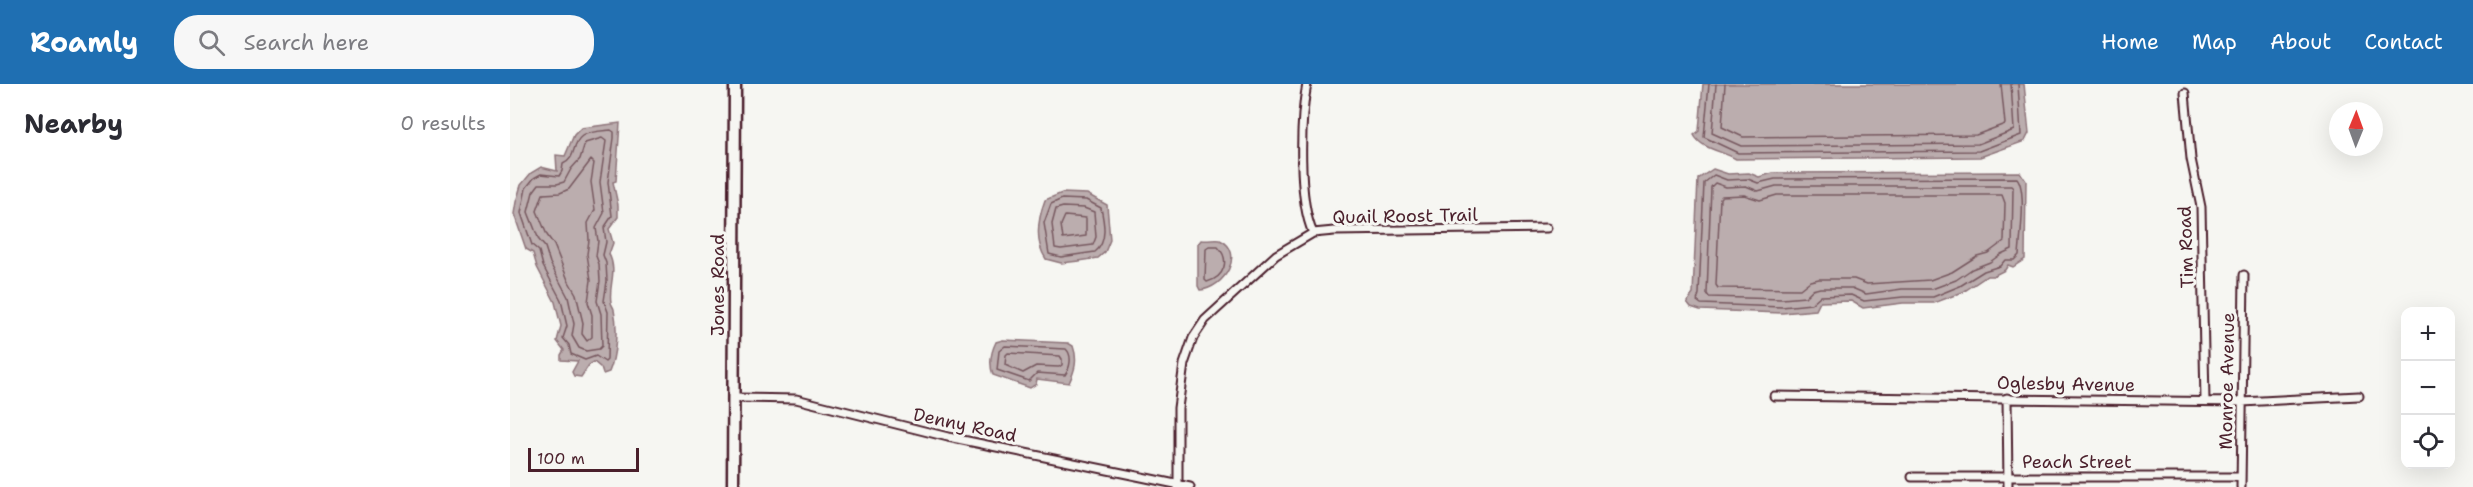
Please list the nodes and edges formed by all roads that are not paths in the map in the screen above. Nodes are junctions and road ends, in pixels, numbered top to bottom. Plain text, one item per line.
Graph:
1 (735, 84) edge
2 (1307, 84) edge
3 (2185, 93) dead end
4 (1547, 228) dead end
5 (1313, 233) junction
6 (2244, 275) dead end
7 (1773, 396) dead end
8 (2359, 396) dead end
9 (734, 398) junction
10 (2007, 398) junction
11 (2205, 402) junction
12 (2242, 402) junction
13 (1912, 477) dead end
14 (2241, 477) junction
15 (2008, 478) junction
16 (1178, 486) edge
17 (733, 487) edge
18 (1190, 487) edge
19 (2008, 487) edge
20 (2241, 487) edge

1 - 9 street, Jones Road
2 - 5 street
3 - 11 street, Tim Road
4 - 5 street, Quail Roost Trail
5 - 16 street, Quail Roost Trail
6 - 12 street, Monroe Avenue
7 - 10 street, Oglesby Avenue
8 - 12 street, Oglesby Avenue
9 - 16 street, Denny Road
9 - 17 street, Jones Road
10 - 11 street, Oglesby Avenue
10 - 15 street
11 - 12 street, Oglesby Avenue
12 - 14 street, Monroe Avenue
13 - 15 street, Peach Street
14 - 15 street, Peach Street
14 - 20 street, Monroe Avenue
15 - 19 street
16 - 18 street, Denny Road

